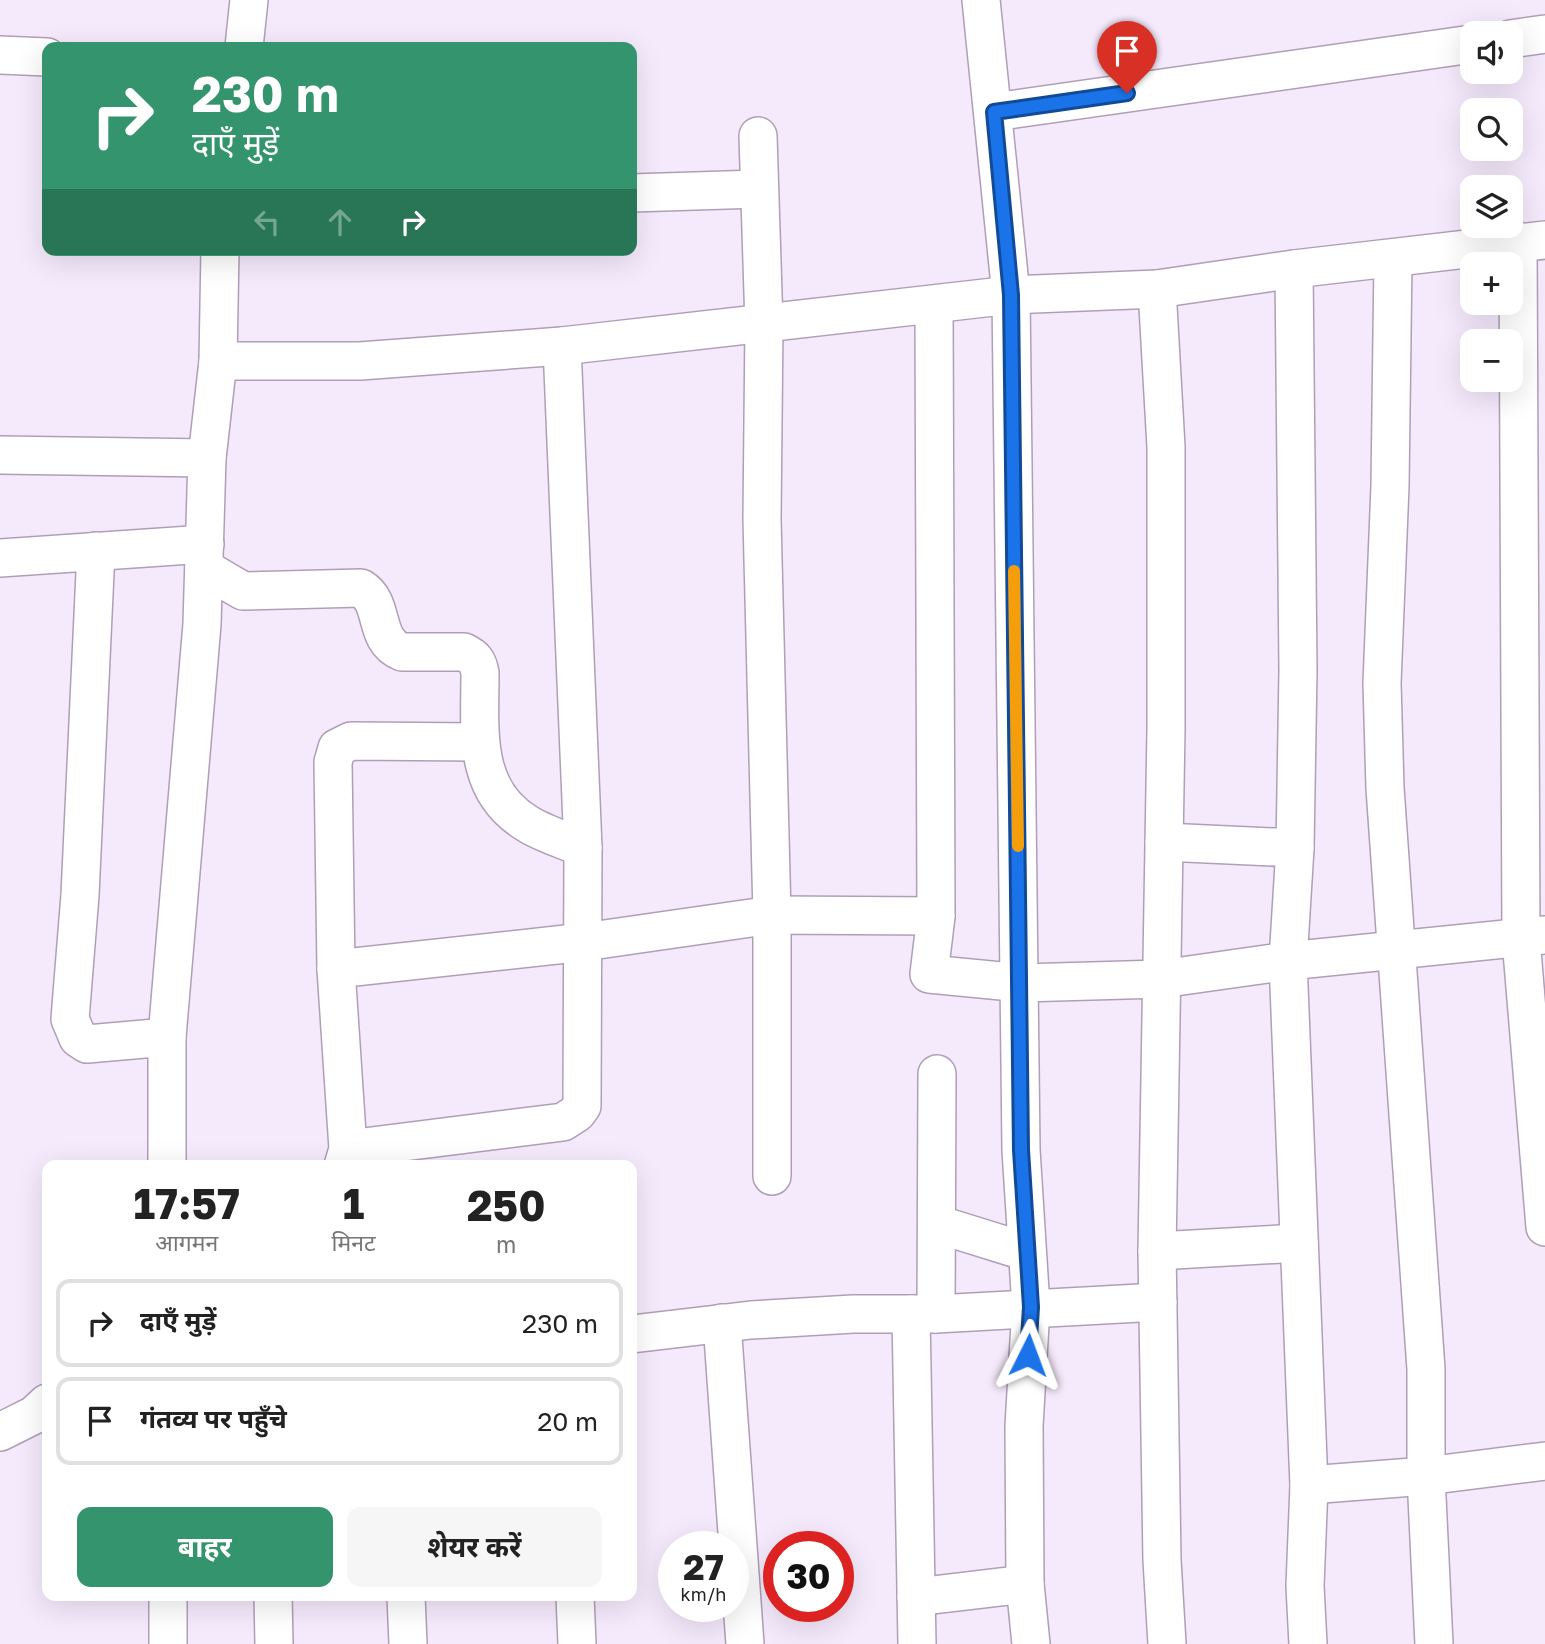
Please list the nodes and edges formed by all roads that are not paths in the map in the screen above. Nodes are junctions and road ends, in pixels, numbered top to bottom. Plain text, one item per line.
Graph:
1 (249, 0) edge
2 (981, 0) edge
3 (1545, 34) edge
4 (1523, 37) edge
5 (245, 42) edge
6 (1460, 46) edge
7 (0, 54) edge
8 (42, 57) edge
9 (994, 112) junction
10 (758, 136) dead end
11 (758, 189) junction
12 (637, 193) edge
13 (1531, 240) edge
14 (220, 256) edge
15 (1392, 259) junction
16 (1294, 269) junction
17 (1157, 289) junction
18 (1011, 295) junction
19 (934, 305) junction
20 (764, 325) junction
21 (562, 346) junction
22 (218, 361) junction
23 (0, 455) edge
24 (207, 458) junction
25 (96, 551) junction
26 (204, 556) junction
27 (0, 558) edge
28 (480, 742) junction
29 (1164, 842) junction
30 (583, 848) junction
31 (1295, 848) junction
32 (772, 915) junction
33 (936, 916) junction
34 (1533, 937) edge
35 (584, 942) junction
36 (1396, 951) junction
37 (1288, 961) junction
38 (336, 969) junction
39 (1161, 979) junction
40 (1021, 983) junction
41 (167, 1038) junction
42 (937, 1074) dead end
43 (345, 1157) edge
44 (167, 1160) edge
45 (772, 1176) dead end
46 (937, 1224) junction
47 (1545, 1227) edge
48 (1299, 1243) junction
49 (1157, 1251) junction
50 (1027, 1252) junction
51 (1158, 1302) junction
52 (1031, 1307) junction
53 (923, 1314) junction
54 (722, 1323) junction
55 (637, 1333) edge
56 (42, 1408) edge
57 (0, 1432) edge
58 (1545, 1461) edge
59 (1426, 1476) junction
60 (1308, 1485) junction
61 (1025, 1584) junction
62 (916, 1597) junction
63 (168, 1601) edge
64 (273, 1601) edge
65 (406, 1601) edge
66 (575, 1601) edge
67 (168, 1644) edge
68 (274, 1644) edge
69 (408, 1644) edge
70 (577, 1644) edge
71 (745, 1644) edge
72 (918, 1644) edge
73 (1031, 1644) edge
74 (1167, 1644) edge
75 (1308, 1644) edge
76 (1434, 1644) edge

1 - 5 street
2 - 9 street
3 - 4 street
6 - 9 street
7 - 8 street
9 - 18 street
10 - 11 street
11 - 12 street
11 - 20 street
13 - 15 street
13 - 34 street
14 - 22 street
15 - 16 street
15 - 36 street
16 - 17 street
16 - 31 street
17 - 18 street
17 - 29 street
18 - 19 street
18 - 40 street
19 - 20 street
19 - 33 street
20 - 21 street
20 - 32 street
21 - 22 street
21 - 30 street
22 - 24 street
23 - 24 street
24 - 26 street
25 - 26 street
25 - 27 street
25 - 41 street
26 - 28 street
26 - 41 street
28 - 30 street
28 - 38 street
29 - 31 street
29 - 39 street
30 - 35 street
31 - 37 street
32 - 33 street
32 - 35 street
32 - 45 street
33 - 40 street
34 - 36 street
34 - 47 street
35 - 38 street
35 - 43 street
36 - 37 street
36 - 59 street
37 - 39 street
37 - 48 street
38 - 43 street
39 - 40 street
39 - 49 street
40 - 50 street
41 - 44 street
42 - 46 street
46 - 50 street
46 - 53 street
48 - 49 street
48 - 60 street
49 - 51 street
50 - 52 street
51 - 52 street
51 - 74 street
52 - 53 street
52 - 61 street
53 - 54 street
53 - 62 street
54 - 55 street
54 - 71 street
56 - 57 street
58 - 59 street
59 - 60 street
59 - 76 street
60 - 75 street
61 - 62 street
61 - 73 street
62 - 72 street
63 - 67 street
64 - 68 street
65 - 69 street
66 - 70 street

